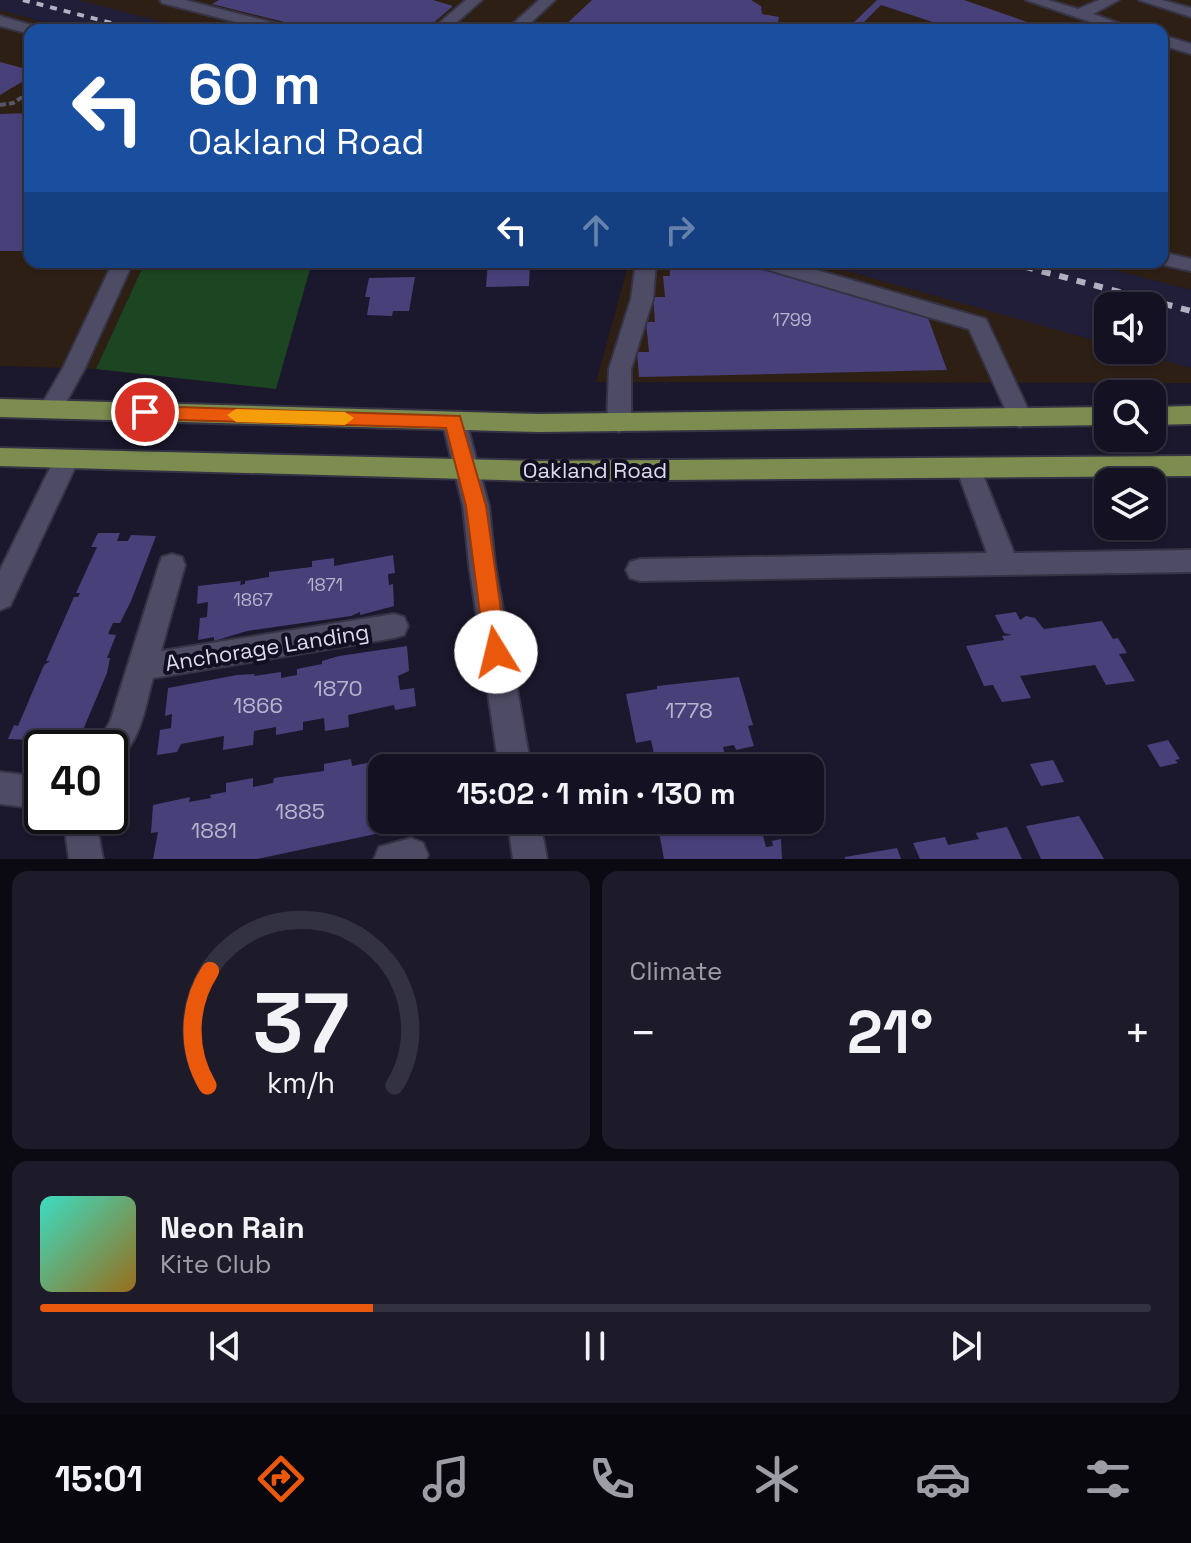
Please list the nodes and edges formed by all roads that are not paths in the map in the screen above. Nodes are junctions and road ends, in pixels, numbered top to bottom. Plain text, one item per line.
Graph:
1 (167, 0) edge
2 (475, 0) edge
3 (548, 0) edge
4 (1033, 0) edge
5 (1112, 0) edge
6 (1146, 0) edge
7 (1191, 13) edge
8 (1079, 14) junction
9 (0, 21) edge
10 (261, 24) edge
11 (446, 24) edge
12 (521, 24) edge
13 (1111, 24) edge
14 (24, 28) edge
15 (1168, 42) edge
16 (1191, 49) edge
17 (1168, 259) edge
18 (1191, 265) edge
19 (120, 268) edge
20 (645, 268) edge
21 (787, 268) edge
22 (0, 408) edge
23 (51, 409) junction
24 (1191, 415) edge
25 (1094, 416) edge
26 (1166, 416) edge
27 (1020, 418) junction
28 (454, 421) junction
29 (619, 423) junction
30 (0, 457) edge
31 (67, 459) junction
32 (1191, 466) edge
33 (465, 469) junction
34 (969, 470) junction
35 (1191, 561) edge
36 (1005, 564) junction
37 (172, 565) dead end
38 (640, 570) dead end
39 (0, 598) edge
40 (394, 626) dead end
41 (140, 667) junction
42 (122, 730) edge
43 (513, 754) edge
44 (0, 788) edge
45 (24, 791) edge
46 (82, 834) edge
47 (526, 834) edge
48 (86, 859) edge
49 (530, 859) edge

1 - 10 street
2 - 11 street
3 - 12 street
4 - 8 street
5 - 8 street
6 - 7 street
8 - 13 street
9 - 14 street
15 - 16 street
17 - 18 street
19 - 23 street
20 - 29 street
21 - 27 street
22 - 23 main road
23 - 28 main road
24 - 26 main road
25 - 27 main road
27 - 29 main road
28 - 29 main road
28 - 33 street
30 - 31 main road, Oakland Road
31 - 33 main road, Oakland Road
31 - 39 street
32 - 34 main road, Oakland Road
33 - 34 main road, Oakland Road
33 - 43 street
34 - 36 street
35 - 36 street
36 - 38 street
37 - 41 street
40 - 41 street, Anchorage Landing
41 - 42 street
44 - 45 street
46 - 48 street
47 - 49 street

